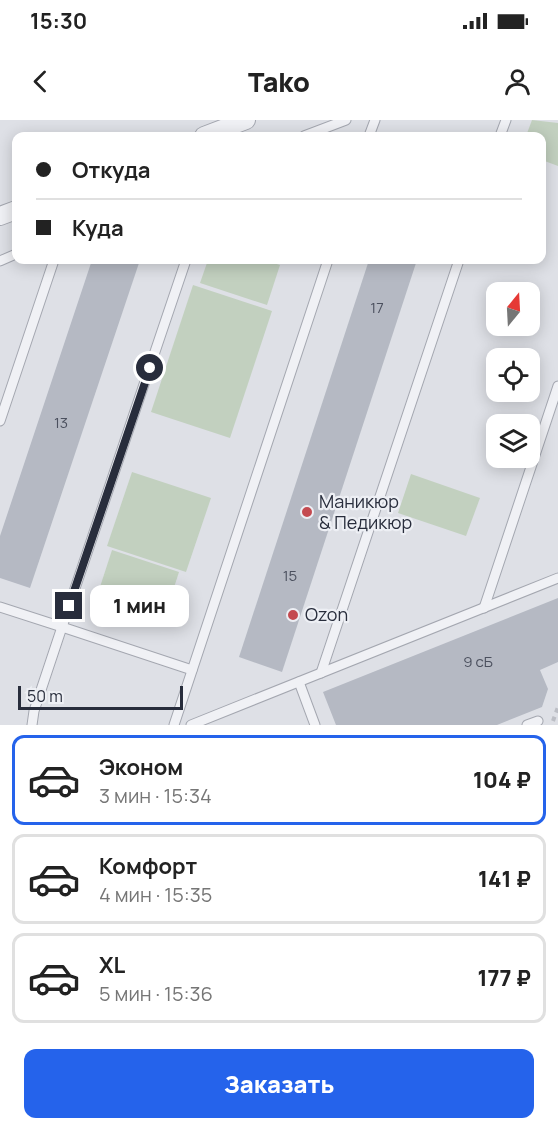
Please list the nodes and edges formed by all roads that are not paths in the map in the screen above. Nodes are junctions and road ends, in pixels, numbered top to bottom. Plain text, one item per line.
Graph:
1 (246, 120) edge
2 (346, 120) edge
3 (214, 132) edge
4 (314, 132) edge
5 (53, 264) edge
6 (185, 264) edge
7 (327, 264) edge
8 (458, 264) edge
9 (558, 386) edge
10 (0, 421) edge
11 (558, 578) edge
12 (0, 607) edge
13 (484, 608) junction
14 (62, 627) junction
15 (192, 670) junction
16 (321, 673) junction
17 (299, 682) junction
18 (538, 721) dead end
19 (33, 725) edge
20 (174, 725) edge
21 (191, 725) edge
22 (315, 725) edge
23 (526, 725) edge

1 - 3 street
2 - 4 lane
5 - 10 lane
6 - 14 lane
7 - 15 lane
8 - 16 lane
9 - 13 lane
11 - 13 lane
12 - 14 lane
13 - 16 lane
14 - 15 lane
14 - 19 lane
15 - 20 lane
16 - 17 lane
17 - 21 lane
17 - 22 lane
18 - 23 lane

